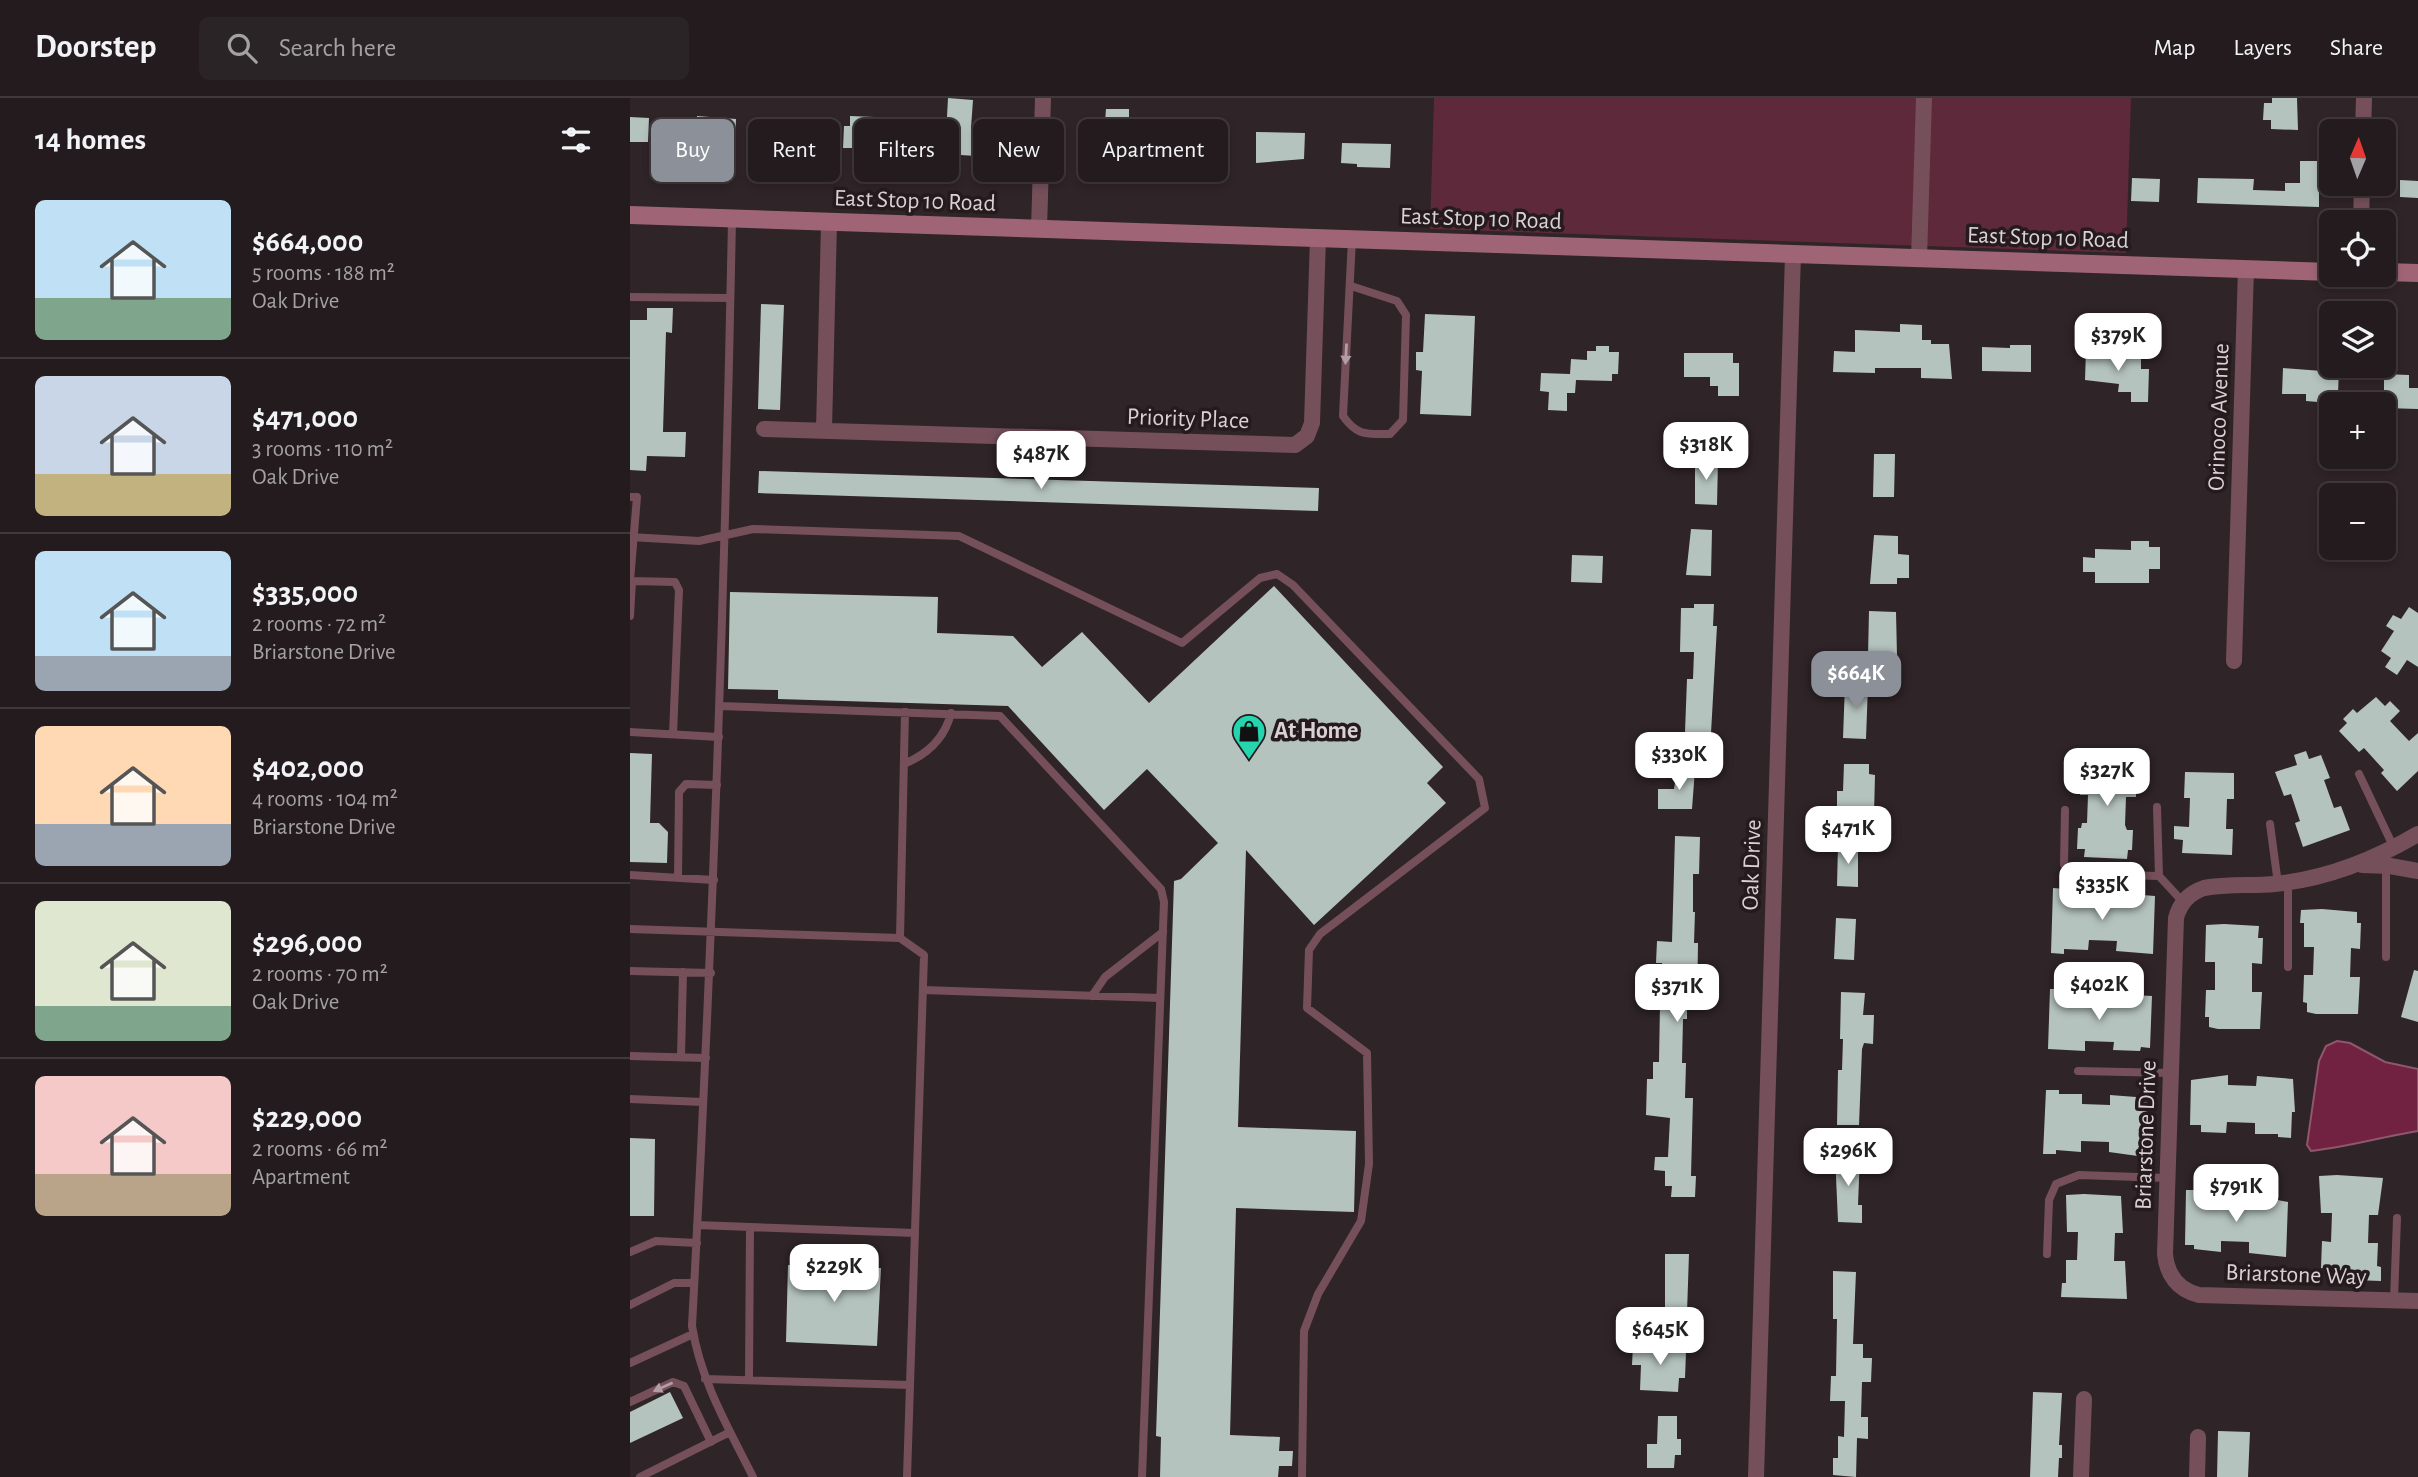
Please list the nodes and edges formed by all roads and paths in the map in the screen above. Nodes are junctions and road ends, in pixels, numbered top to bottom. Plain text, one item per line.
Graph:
1 (1043, 98) edge
2 (1924, 98) edge
3 (2364, 98) edge
4 (2363, 119) edge
5 (630, 215) edge
6 (732, 219) junction
7 (829, 223) junction
8 (1039, 229) junction
9 (1318, 238) junction
10 (1352, 239) junction
11 (1793, 254) junction
12 (1919, 259) junction
13 (2246, 269) junction
14 (2319, 272) edge
15 (2396, 272) edge
16 (2418, 272) edge
17 (1351, 286) junction
18 (630, 297) edge
19 (730, 298) junction
20 (764, 429) dead end
21 (824, 430) junction
22 (630, 497) edge
23 (726, 536) junction
24 (632, 537) edge
25 (631, 581) edge
26 (630, 616) edge
27 (2234, 661) dead end
28 (720, 706) junction
29 (905, 712) junction
30 (951, 713) junction
31 (630, 732) edge
32 (673, 734) junction
33 (719, 737) junction
34 (904, 764) junction
35 (2359, 774) dead end
36 (718, 785) junction
37 (2157, 807) dead end
38 (2066, 810) dead end
39 (2270, 824) dead end
40 (2418, 834) edge
41 (2394, 848) junction
42 (2386, 865) junction
43 (2351, 866) junction
44 (2418, 871) edge
45 (630, 875) edge
46 (2159, 876) junction
47 (678, 878) junction
48 (714, 880) junction
49 (2283, 883) junction
50 (2183, 902) junction
51 (630, 929) edge
52 (1163, 932) junction
53 (712, 933) junction
54 (900, 938) junction
55 (2386, 957) dead end
56 (2288, 967) dead end
57 (630, 971) edge
58 (683, 972) junction
59 (710, 973) junction
60 (923, 990) junction
61 (1092, 996) junction
62 (1160, 998) junction
63 (630, 1056) edge
64 (681, 1057) junction
65 (706, 1058) junction
66 (2078, 1071) dead end
67 (2171, 1073) junction
68 (630, 1099) edge
69 (703, 1102) junction
70 (2167, 1178) junction
71 (2397, 1218) dead end
72 (697, 1225) junction
73 (751, 1227) junction
74 (915, 1233) junction
75 (696, 1243) junction
76 (630, 1252) edge
77 (2047, 1254) dead end
78 (694, 1283) junction
79 (2176, 1283) joint
80 (2393, 1300) junction
81 (2418, 1301) edge
82 (630, 1305) edge
83 (693, 1334) junction
84 (630, 1363) edge
85 (705, 1379) junction
86 (749, 1380) junction
87 (909, 1385) junction
88 (2084, 1399) dead end
89 (630, 1402) edge
90 (730, 1433) junction
91 (2198, 1437) dead end
92 (711, 1442) junction
93 (750, 1476) edge
94 (640, 1477) edge
95 (906, 1477) edge
96 (1142, 1477) edge
97 (1303, 1477) edge
98 (1756, 1477) edge
99 (2081, 1477) edge
100 (2197, 1477) edge

1 - 8 street
2 - 12 street
3 - 4 street
5 - 6 street, East Stop 10 Road
6 - 7 street, East Stop 10 Road
6 - 19 lane
7 - 8 street, East Stop 10 Road
7 - 21 street
8 - 9 street, East Stop 10 Road
9 - 10 street, East Stop 10 Road
9 - 21 street, Priority Place
10 - 11 street, East Stop 10 Road
10 - 17 lane
11 - 12 street, East Stop 10 Road
11 - 98 street, Oak Drive
12 - 13 street, East Stop 10 Road
13 - 14 street, East Stop 10 Road
13 - 27 street, Orinoco Avenue
15 - 16 street
17 -> 17 lane
18 - 19 lane
19 - 23 lane
20 - 21 street, Priority Place
22 - 24 lane
23 - 24 lane
23 - 28 lane
23 - 97 lane
24 - 25 lane
25 - 26 lane
25 - 32 lane
28 - 29 lane
28 - 33 lane
29 - 30 lane
29 - 34 lane
30 - 34 lane
30 - 52 lane
31 - 32 lane
32 - 33 lane
33 - 36 lane
34 - 54 lane
35 - 41 lane
36 - 47 lane
36 - 48 lane
37 - 46 lane
38 - 46 lane
39 - 49 lane
40 - 41 street
41 - 43 street
42 - 43 street
42 - 44 street
42 - 55 lane
43 - 49 street
45 - 47 lane
46 - 50 lane
47 - 48 lane
48 - 53 lane
49 - 50 street
49 - 56 lane
50 - 67 street, Briarstone Drive
51 - 53 lane
52 - 61 lane
52 - 62 lane
53 - 54 lane
53 - 59 lane
54 - 60 lane
57 - 58 lane
58 - 59 lane
58 - 64 lane
59 - 65 lane
60 - 61 lane
60 - 74 lane
61 - 62 lane
62 - 96 lane
63 - 64 lane
64 - 65 lane
65 - 69 lane
66 - 67 lane
67 - 70 street, Briarstone Drive
68 - 69 lane
69 - 72 lane
70 - 77 lane
70 - 79 street, Briarstone Drive
71 - 80 lane
72 - 73 lane
72 - 75 lane
73 - 74 lane
73 - 86 lane
74 - 87 lane
75 - 76 lane
75 - 78 lane
78 - 82 lane
78 - 83 lane
79 - 80 street, Briarstone Way
80 - 81 street, Briarstone Way
83 - 84 lane
83 - 85 lane
85 - 86 lane
85 - 90 lane
86 - 87 lane
87 - 95 lane
88 - 99 street
92 -> 89 lane
90 - 92 lane
90 - 93 lane
91 - 100 street
92 - 94 lane

